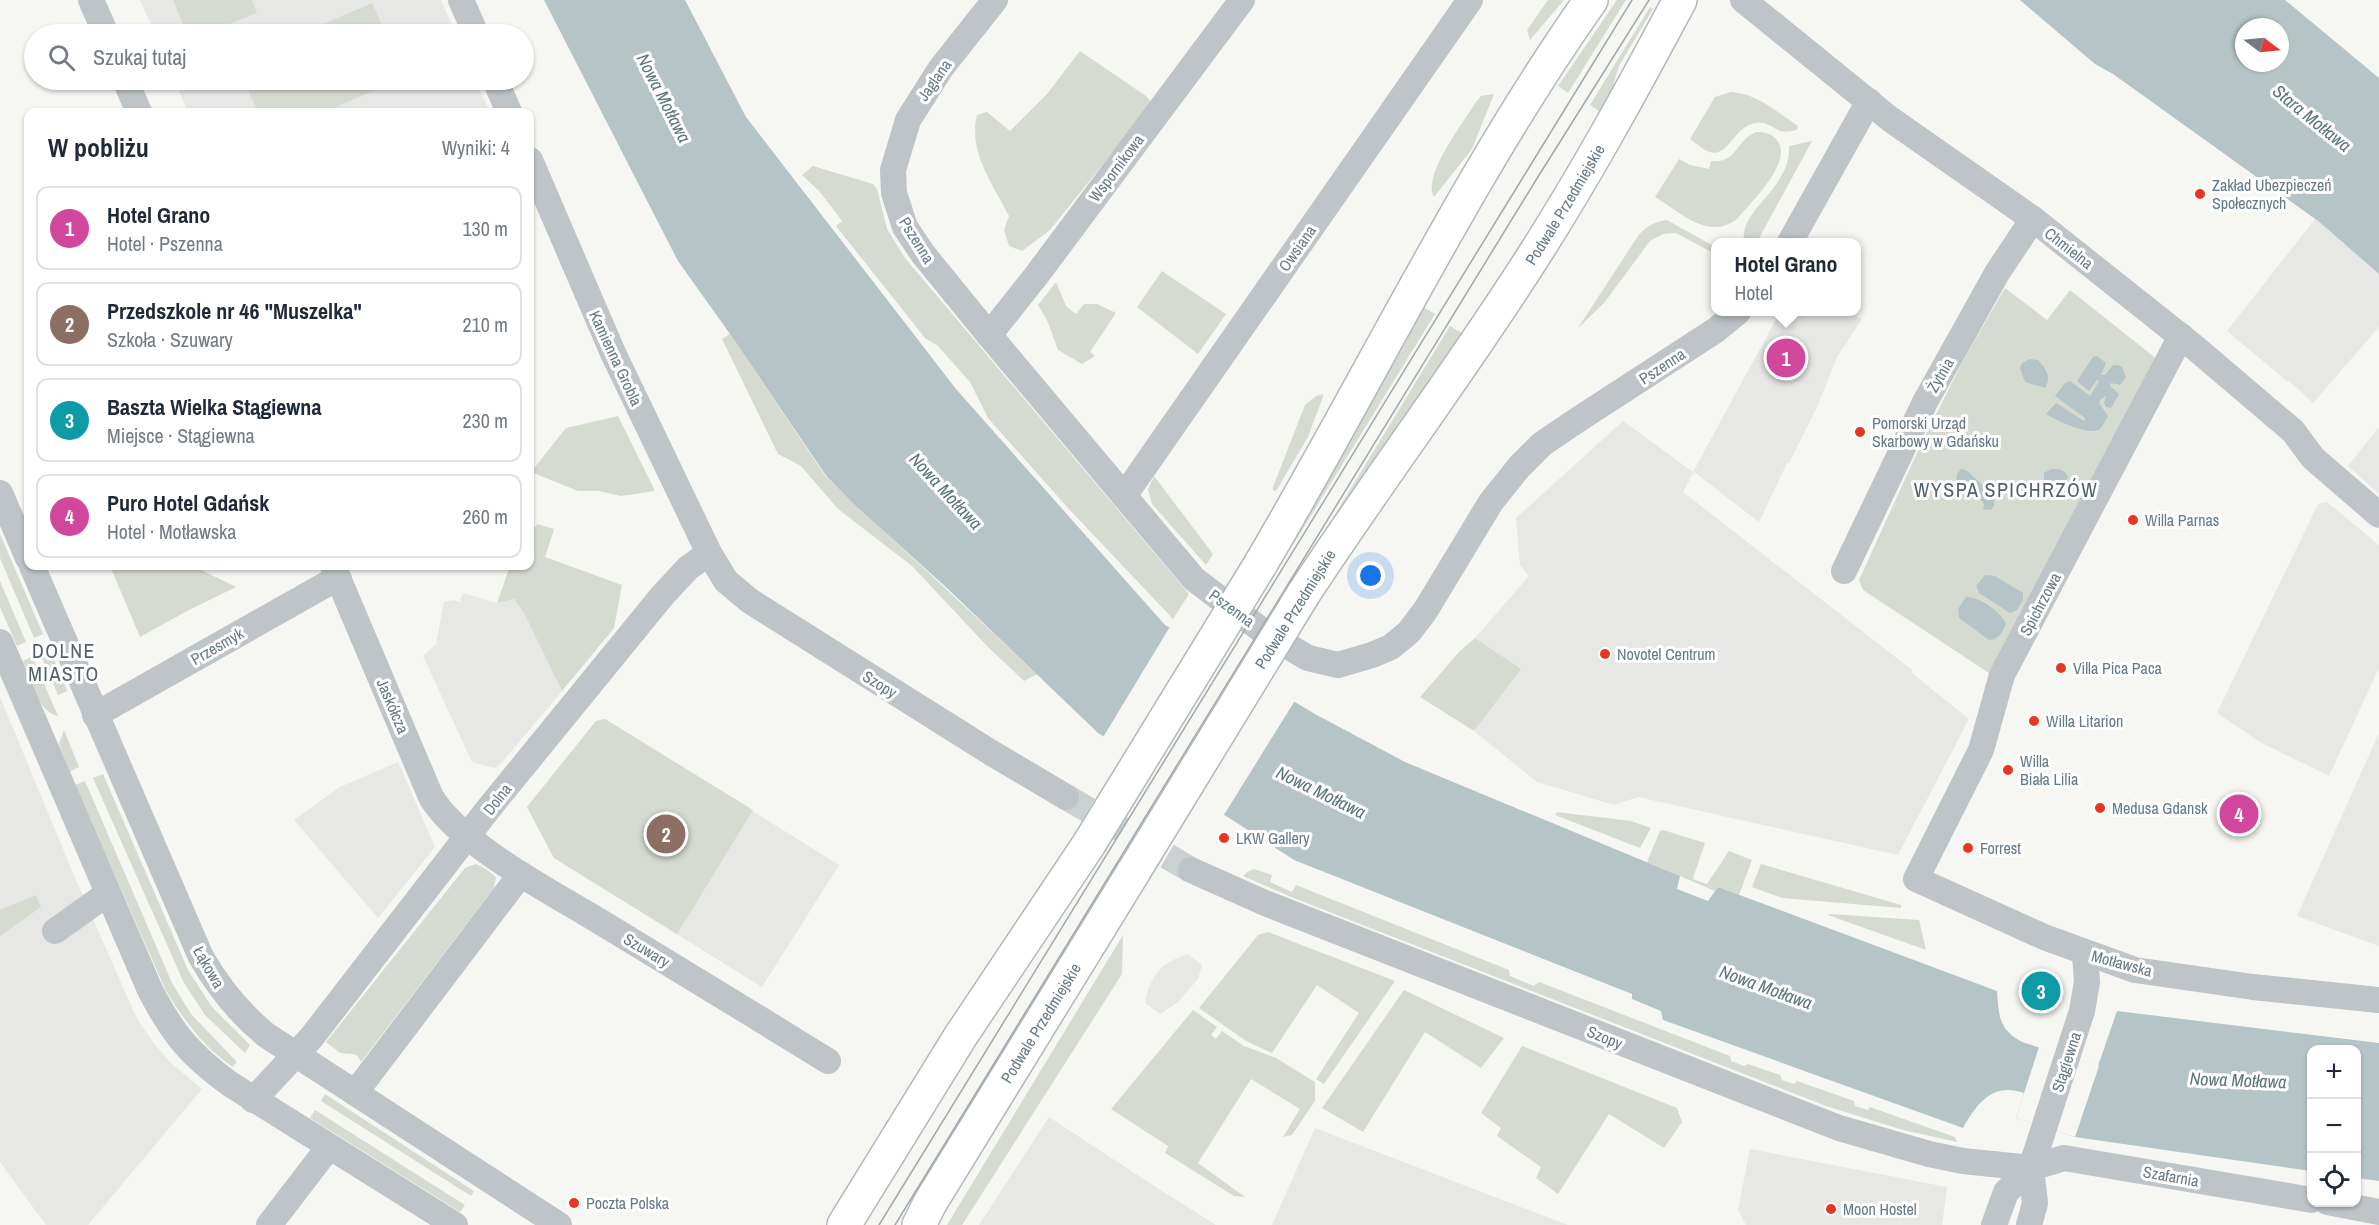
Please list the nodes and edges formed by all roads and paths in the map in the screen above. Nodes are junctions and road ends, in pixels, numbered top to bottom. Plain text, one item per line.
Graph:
1 (91, 0) edge
2 (461, 0) edge
3 (994, 0) edge
4 (1242, 0) edge
5 (1470, 0) edge
6 (1591, 0) edge
7 (1680, 0) edge
8 (1743, 0) edge
9 (102, 24) edge
10 (472, 24) edge
11 (129, 90) edge
12 (499, 90) edge
13 (1869, 101) junction
14 (137, 108) edge
15 (507, 108) edge
16 (534, 169) edge
17 (892, 170) joint
18 (2033, 219) junction
19 (1793, 238) edge
20 (1733, 316) edge
21 (989, 335) junction
22 (2181, 336) junction
23 (0, 493) edge
24 (1124, 496) junction
25 (2379, 515) edge
26 (24, 549) edge
27 (709, 553) junction
28 (34, 570) edge
29 (336, 572) edge
30 (1844, 572) dead end
31 (0, 642) edge
32 (95, 715) junction
33 (1066, 797) tunnel mouth
34 (468, 837) junction
35 (1191, 870) tunnel mouth
36 (521, 874) junction
37 (1916, 879) joint
38 (107, 894) junction
39 (55, 931) dead end
40 (2085, 953) junction
41 (2379, 1000) edge
42 (295, 1055) junction
43 (828, 1061) dead end
44 (355, 1094) junction
45 (254, 1100) junction
46 (329, 1147) junction
47 (2031, 1168) junction
48 (2307, 1199) edge
49 (2350, 1207) edge
50 (2379, 1212) edge
51 (269, 1225) edge
52 (455, 1225) edge
53 (559, 1225) edge
54 (844, 1225) edge
55 (919, 1225) edge
56 (1994, 1225) edge
57 (2029, 1225) edge

1 - 9 street
2 - 10 street
3 - 17 street, Jaglana
4 - 21 street, Wspornikowa
5 - 24 street, Owsiana
6 - 54 main road, bridge
7 - 55 main road, Podwale Przedmiejskie, bridge
8 - 13 street, Chmielna
11 - 14 street
12 - 15 street
13 - 18 street, Chmielna
13 - 19 street
16 - 27 street, Kamienna Grobla
17 - 21 street, Pszenna
18 - 22 street, Chmielna
18 - 30 street, Żytnia
20 - 24 street, Pszenna
21 - 24 street, Pszenna
22 - 25 street, Chmielna
22 - 37 street, Spichrzowa
23 - 26 street
27 - 33 street, Szopy
27 - 34 street, Dolna
28 - 32 street, Łąkowa
29 - 32 street, Przesmyk
29 - 34 street, Jaskółcza
31 - 38 street
32 - 42 street, Łąkowa
34 - 36 street, Szuwary
34 - 42 street, Dolna
35 - 47 street, Szopy
36 - 43 street, Szuwary
36 - 44 street
37 - 40 street, Motławska
38 - 39 street
38 - 45 street
40 - 41 street, Motławska
40 - 47 street, Stągiewna
42 - 44 street, Łąkowa
42 - 45 street, Dolna
44 - 53 street, Łąkowa
45 - 46 street
46 - 51 street
46 - 52 street
47 - 48 street, Szafarnia
47 - 56 street
47 - 57 street
49 - 50 street

